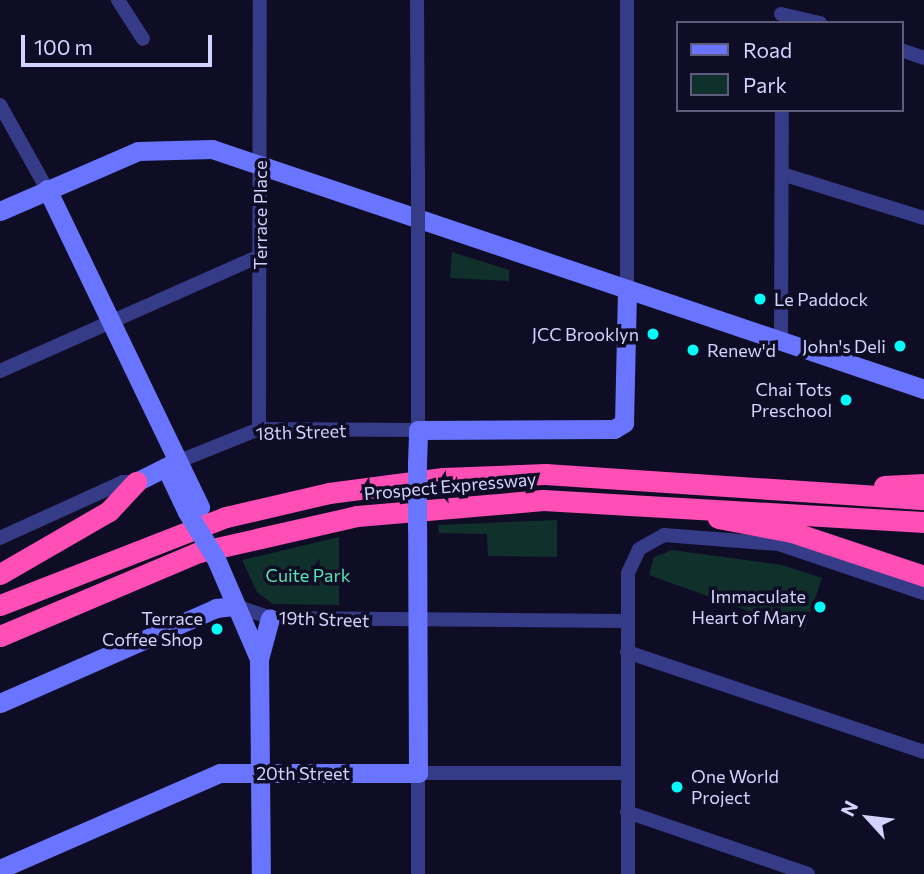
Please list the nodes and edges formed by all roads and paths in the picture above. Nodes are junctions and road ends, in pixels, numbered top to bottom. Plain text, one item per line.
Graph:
1 (118, 0) edge
2 (260, 0) edge
3 (417, 0) edge
4 (627, 0) edge
5 (781, 12) edge
6 (813, 21) edge
7 (143, 39) dead end
8 (903, 51) edge
9 (924, 58) edge
10 (0, 105) edge
11 (782, 112) edge
12 (260, 164) junction
13 (782, 174) junction
14 (47, 189) junction
15 (0, 211) edge
16 (924, 218) edge
17 (260, 256) junction
18 (627, 289) junction
19 (108, 322) junction
20 (781, 341) junction
21 (0, 371) edge
22 (924, 389) edge
23 (259, 429) junction
24 (418, 430) junction
25 (172, 464) junction
26 (136, 482) junction
27 (924, 484) edge
28 (824, 491) junction
29 (924, 499) edge
30 (629, 503) junction
31 (924, 522) edge
32 (0, 538) edge
33 (0, 574) edge
34 (924, 576) edge
35 (924, 593) edge
36 (0, 605) edge
37 (236, 606) junction
38 (270, 618) junction
39 (627, 621) junction
40 (418, 622) junction
41 (0, 636) edge
42 (627, 652) junction
43 (259, 659) junction
44 (0, 703) edge
45 (924, 752) edge
46 (261, 772) junction
47 (418, 773) junction
48 (627, 773) junction
49 (627, 812) junction
50 (0, 869) edge
51 (261, 874) edge
52 (418, 874) edge
53 (628, 874) edge
54 (808, 874) edge

1 - 7 street
2 - 12 street, Terrace Place
3 - 24 street, bridge
4 - 18 street
5 - 6 street
8 - 9 street
10 - 14 street
11 - 13 street
12 - 14 street
12 - 17 street, Terrace Place
12 - 18 street
13 - 16 street
13 - 20 street
14 - 15 street
14 - 19 street
17 - 19 street
17 - 23 street, Terrace Place
18 - 20 street
18 - 24 street, 18th Street
19 - 21 street
19 - 25 street
20 - 22 street
23 - 24 street, 18th Street
23 - 25 street, 18th Street
24 - 40 street, bridge
25 - 26 street, 18th Street
25 - 37 street, bridge
26 - 32 street, 18th Street
26 - 33 highway
27 - 28 highway
28 - 29 highway, Prospect Expressway
28 - 36 highway, Prospect Expressway
30 - 31 highway, Prospect Expressway
30 - 34 highway
30 - 41 highway, Prospect Expressway
35 - 39 street
37 - 38 street, 19th Street
37 - 43 street
37 - 44 street
38 - 40 street, 19th Street
38 - 43 street
39 - 40 street, 19th Street
39 - 42 street
40 - 47 street
42 - 45 street
42 - 48 street
43 - 46 street
46 - 47 street, 20th Street
46 - 50 street, 20th Street
46 - 51 street
47 - 48 street, 20th Street
47 - 52 street
48 - 49 street
49 - 53 street
49 - 54 street

